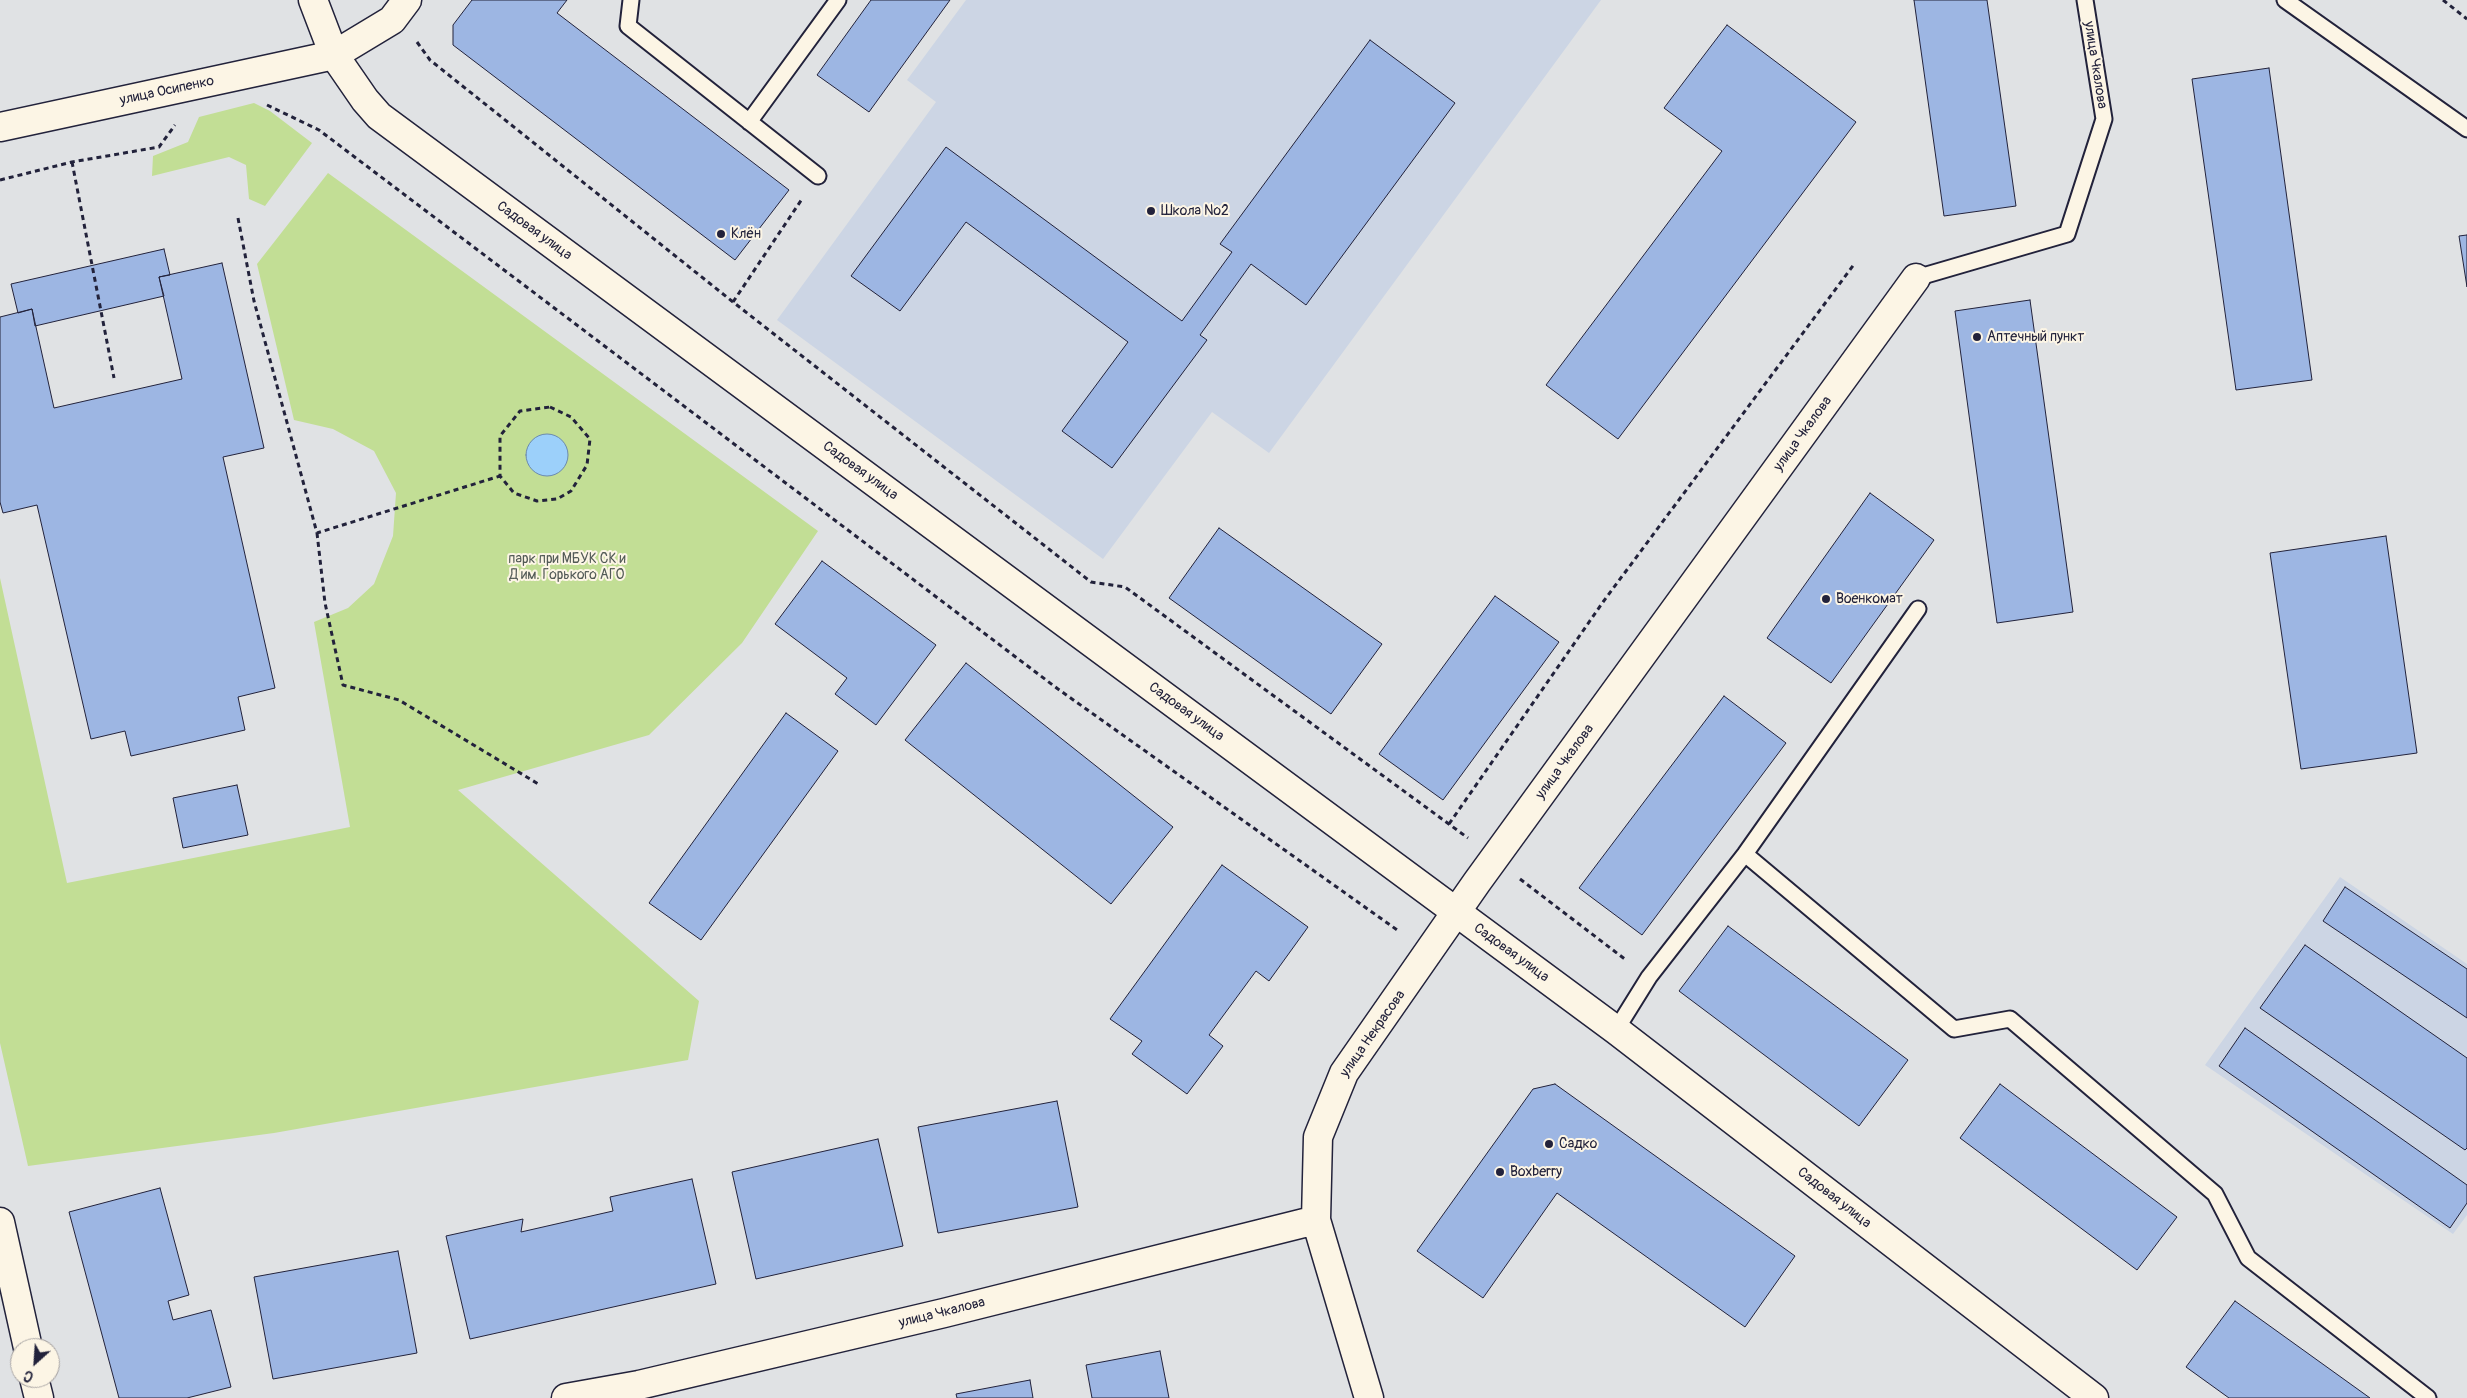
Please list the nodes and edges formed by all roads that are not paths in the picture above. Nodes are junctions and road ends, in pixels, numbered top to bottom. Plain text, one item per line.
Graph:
1 (313, 0) edge
2 (631, 0) edge
3 (838, 0) edge
4 (2085, 0) edge
5 (2285, 0) edge
6 (405, 3) edge
7 (334, 55) junction
8 (749, 122) junction
9 (0, 127) edge
10 (2467, 130) edge
11 (818, 176) road end
12 (1916, 278) joint
13 (1918, 609) dead end
14 (1745, 854) junction
15 (1457, 913) junction
16 (1616, 1030) junction
17 (1316, 1220) junction
18 (0, 1222) edge
19 (26, 1338) edge
20 (640, 1391) edge
21 (566, 1398) edge
22 (1369, 1398) edge
23 (2094, 1398) edge
24 (2428, 1398) edge

1 - 7 street, Садовая улица
2 - 8 lane
3 - 8 lane
4 - 12 lane, улица Чкалова
5 - 10 lane
6 - 7 street, улица Осипенко
7 - 9 street, улица Осипенко
7 - 15 street, Садовая улица
8 - 11 lane
12 - 15 street, улица Чкалова
13 - 14 lane
14 - 16 lane
14 - 24 lane
15 - 16 street, Садовая улица
15 - 17 street, улица Некрасова
16 - 23 street, Садовая улица
17 - 20 street, улица Чкалова
17 - 22 street, улица Некрасова
18 - 19 street
20 - 21 street, улица Чкалова

